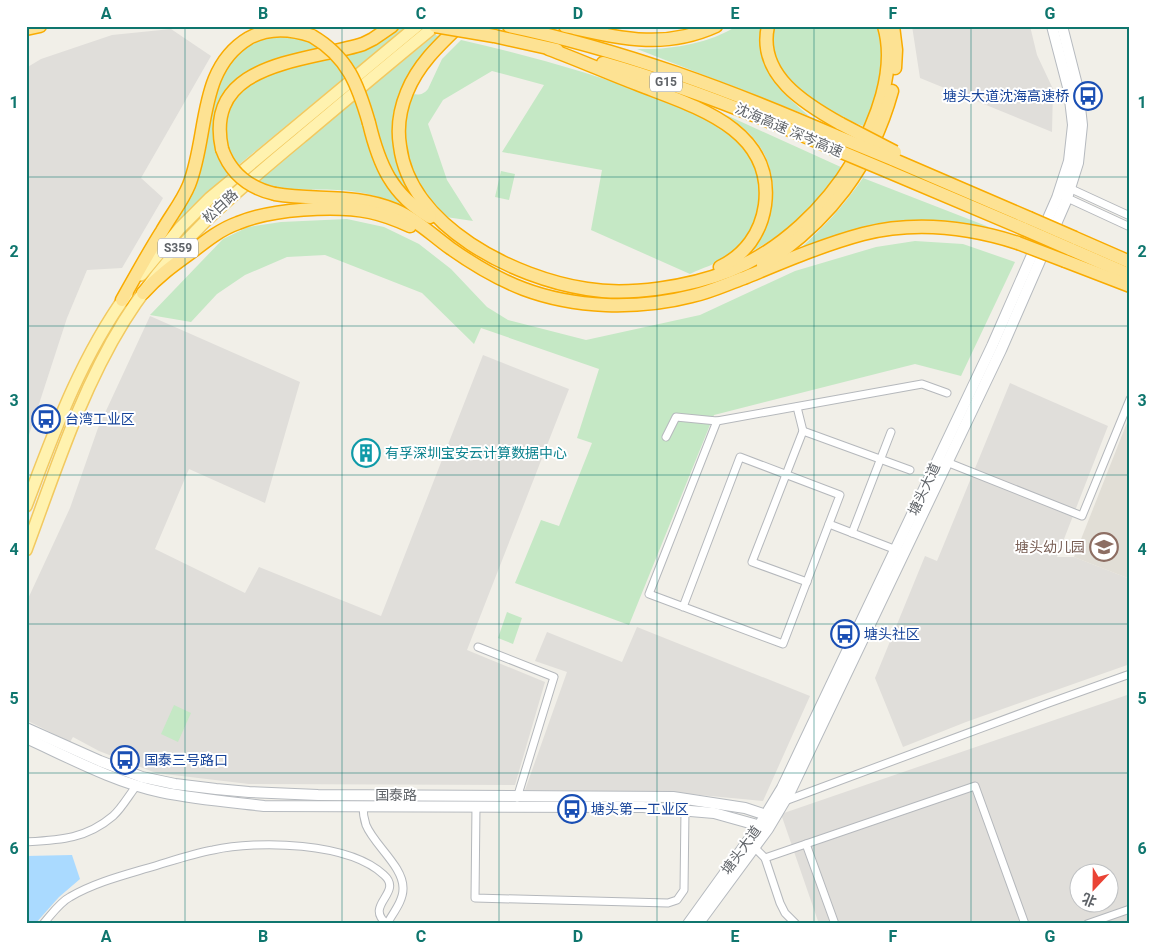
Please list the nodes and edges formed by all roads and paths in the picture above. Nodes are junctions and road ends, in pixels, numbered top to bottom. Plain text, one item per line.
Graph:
1 (40, 26) edge
2 (392, 26) edge
3 (417, 26) edge
4 (435, 26) edge
5 (460, 26) edge
6 (509, 26) edge
7 (565, 26) edge
8 (716, 26) edge
9 (768, 26) edge
10 (884, 26) edge
11 (893, 26) edge
12 (1052, 26) edge
13 (1062, 26) edge
14 (26, 29) edge
15 (549, 48) junction
16 (837, 136) junction
17 (892, 161) junction
18 (1064, 191) junction
19 (1130, 216) edge
20 (1026, 224) junction
21 (448, 227) junction
22 (1130, 227) edge
23 (439, 240) junction
24 (1070, 249) junction
25 (1130, 262) edge
26 (1130, 275) edge
27 (744, 278) junction
28 (689, 282) junction
29 (1130, 286) edge
30 (143, 293) junction
31 (122, 300) junction
32 (947, 393) dead end
33 (1130, 399) edge
34 (797, 407) junction
35 (716, 421) junction
36 (803, 431) junction
37 (891, 432) dead end
38 (666, 437) dead end
39 (881, 460) junction
40 (943, 461) junction
41 (910, 470) dead end
42 (786, 475) junction
43 (26, 506) edge
44 (829, 524) junction
45 (852, 533) junction
46 (26, 550) edge
47 (899, 551) junction
48 (807, 582) junction
49 (683, 607) junction
50 (478, 647) dead end
51 (1130, 674) edge
52 (26, 728) edge
53 (26, 738) edge
54 (137, 785) junction
55 (786, 800) junction
56 (516, 801) junction
57 (773, 805) junction
58 (363, 806) junction
59 (476, 806) junction
60 (685, 810) junction
61 (771, 817) junction
62 (764, 827) junction
63 (26, 842) edge
64 (750, 844) junction
65 (806, 844) junction
66 (765, 858) junction
67 (1130, 909) edge
68 (43, 924) edge
69 (688, 924) edge
70 (698, 924) edge
71 (796, 924) edge
72 (835, 924) edge
73 (1025, 924) edge
74 (1088, 924) edge

1 - 14 highway
2 - 23 highway, bridge
3 - 31 main road, 松白路 / S359
4 - 15 highway, 沈海高速 深岑高速 / G15, bridge
4 - 30 main road, 松白路 / S359
5 - 21 highway
6 - 16 highway, 沈海高速 深岑高速 / G15
7 - 8 highway
9 - 16 highway
10 - 28 highway
11 - 27 highway
12 - 18 main road, 塘头大道
13 - 18 main road, 塘头大道
15 - 16 highway, 沈海高速 深岑高速 / G15
15 - 28 highway
16 - 17 highway, bridge
16 - 17 highway, 沈海高速 深岑高速 / G15, bridge
17 - 20 highway, 沈海高速 深岑高速 / G15
17 - 20 highway, 沈海高速 深岑高速 / G15
18 - 19 street
18 - 22 street
18 - 40 main road, 塘头大道
20 - 24 highway, 沈海高速 深岑高速 / G15, bridge
21 - 28 highway
21 - 31 highway, bridge
23 - 27 highway
23 - 30 highway
24 - 25 highway, 沈海高速 深岑高速 / G15
24 - 26 highway, 沈海高速 深岑高速 / G15
24 - 27 highway, bridge
24 - 29 highway
30 - 46 main road, 松白路 / S359
31 - 43 main road, 松白路 / S359
32 - 34 street
33 - 40 street
34 - 35 street
34 - 36 street
35 - 38 street
35 - 49 street
36 - 39 street
36 - 42 street
37 - 39 street
39 - 41 street
39 - 45 street
40 - 47 main road, 塘头大道
42 - 44 street
42 - 48 street
42 - 49 street
44 - 45 street
44 - 48 street
45 - 47 street
47 - 55 main road, 塘头大道
47 - 57 main road, 塘头大道
48 - 49 street
50 - 56 street
51 - 55 street
52 - 56 main road, 国泰路
53 - 54 main road, 国泰路
54 - 58 main road, 国泰路
54 - 63 street
55 - 57 street
55 - 61 main road, 塘头大道
56 - 59 main road, 国泰路
56 - 60 main road, 国泰路
56 - 61 main road, 国泰路
57 - 61 main road, 塘头大道
58 - 59 main road, 国泰路
58 - 68 street
59 - 60 street
60 - 62 main road, 国泰路
61 - 62 main road, 塘头大道
62 - 64 main road, 塘头大道
64 - 66 street
64 - 69 main road, 塘头大道
64 - 70 main road, 塘头大道
65 - 66 street
65 - 72 street
65 - 73 street
66 - 71 street
67 - 74 street

